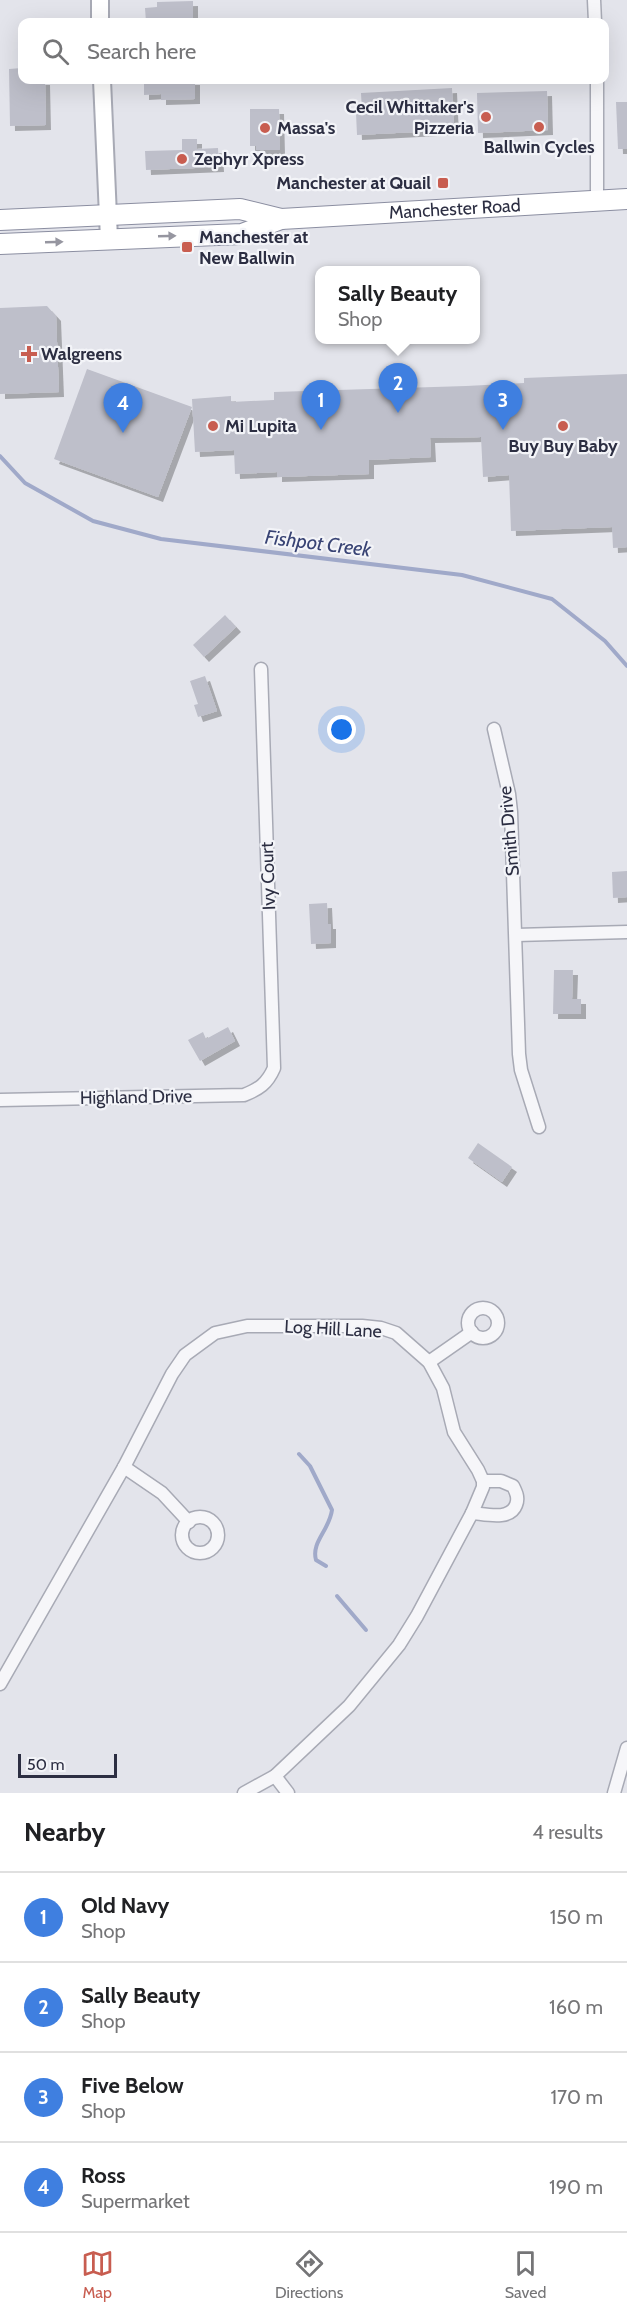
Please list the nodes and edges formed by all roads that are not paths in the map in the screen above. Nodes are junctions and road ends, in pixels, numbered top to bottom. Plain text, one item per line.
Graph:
1 (100, 0) edge
2 (594, 0) edge
3 (100, 18) edge
4 (595, 18) edge
5 (102, 84) edge
6 (597, 84) edge
7 (627, 199) edge
8 (597, 201) junction
9 (108, 215) junction
10 (281, 219) junction
11 (0, 220) edge
12 (109, 239) junction
13 (0, 244) edge
14 (261, 669) dead end
15 (494, 729) dead end
16 (627, 933) edge
17 (516, 936) junction
18 (268, 1081) joint
19 (0, 1100) edge
20 (539, 1127) dead end
21 (472, 1332) dead end
22 (429, 1362) junction
23 (124, 1467) junction
24 (483, 1481) junction
25 (472, 1513) junction
26 (189, 1522) dead end
27 (0, 1684) edge
28 (627, 1748) edge
29 (275, 1776) junction
30 (244, 1793) edge
31 (288, 1793) edge
32 (614, 1793) edge

1 - 3 main road
2 - 4 street
5 - 9 main road
6 - 8 street
7 - 8 highway, Manchester Road
8 - 10 highway, Manchester Road
9 - 10 highway, Manchester Road
9 - 11 highway, Manchester Road
9 - 12 main road
12 -> 10 highway, Manchester Road
13 -> 12 highway, Manchester Road
14 - 18 street, Ivy Court
15 - 17 street, Smith Drive
16 - 17 street
17 - 20 street, Smith Drive
18 - 19 street, Highland Drive
21 - 22 street
22 - 23 street, Log Hill Lane
22 - 24 street, Log Hill Lane
23 - 26 street
23 - 27 street, Log Hill Lane
24 - 25 street
24 - 25 street
25 - 29 street
28 - 32 street
29 - 30 street
29 - 31 street

